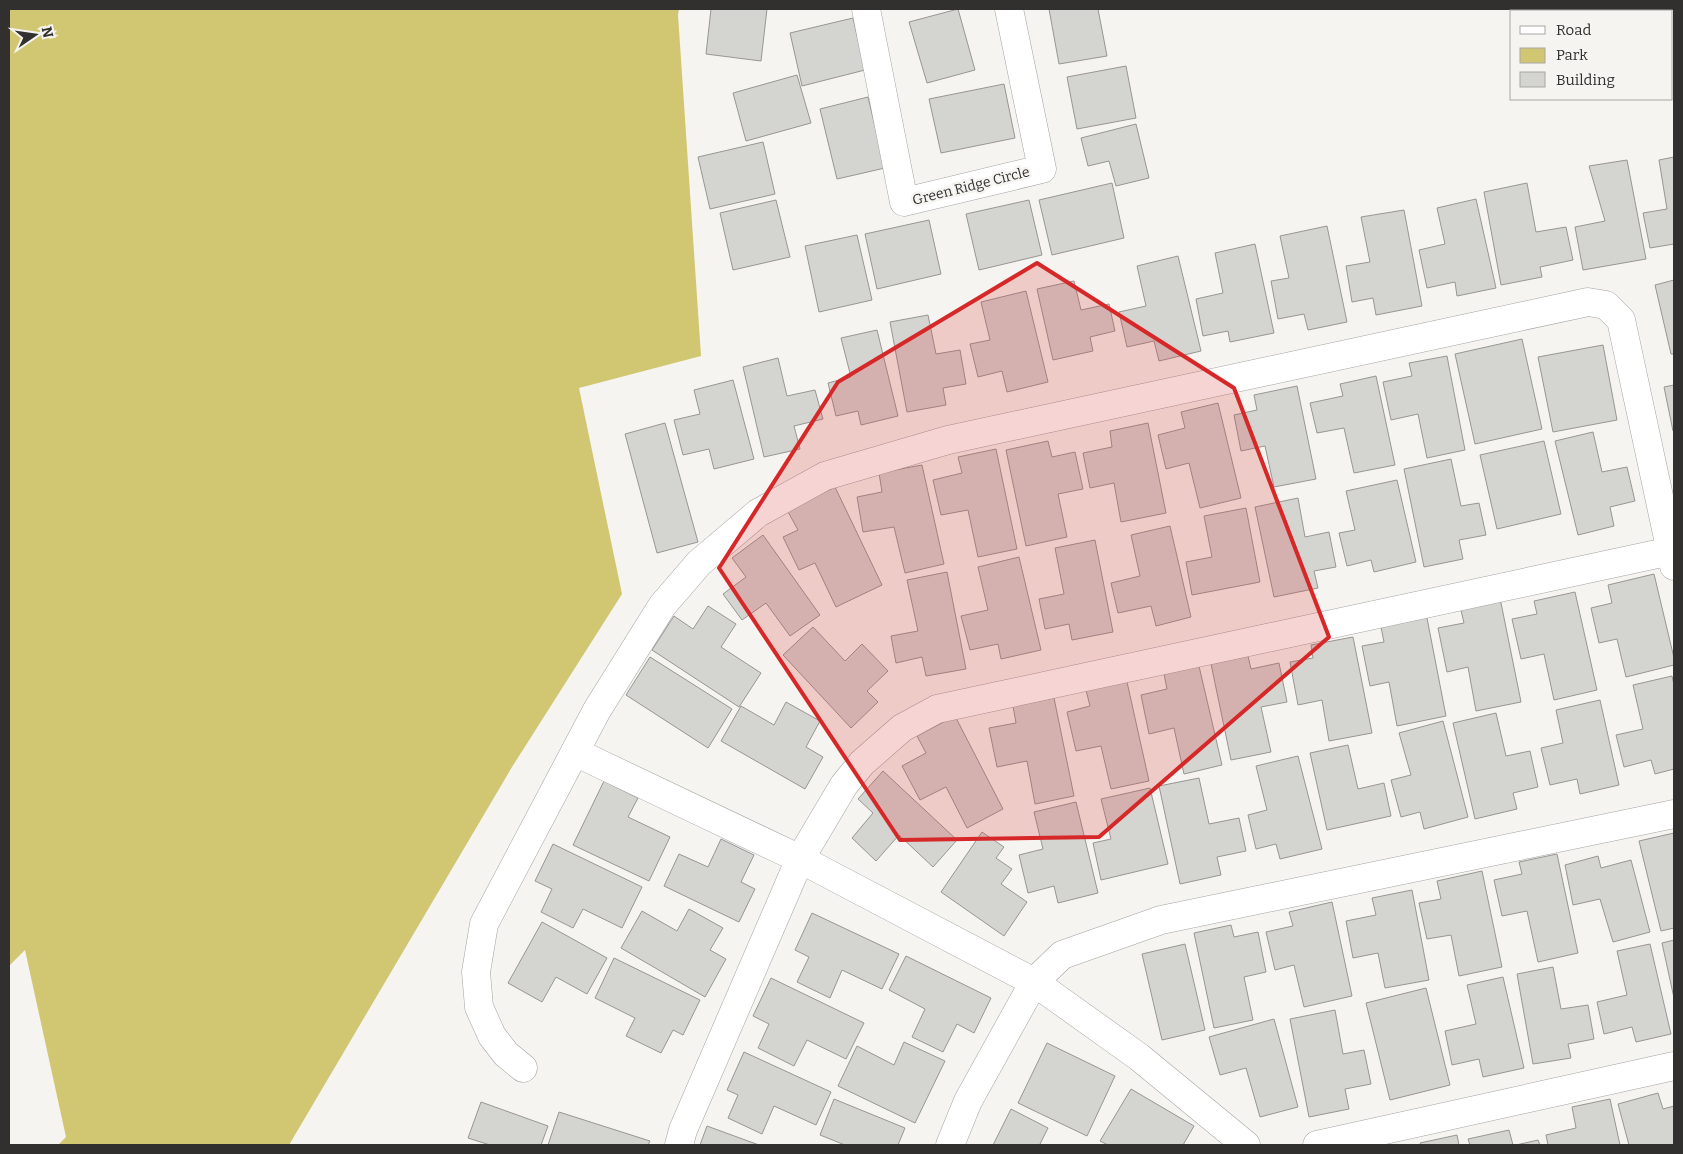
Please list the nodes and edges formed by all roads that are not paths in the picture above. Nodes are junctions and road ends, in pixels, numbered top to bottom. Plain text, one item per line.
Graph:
1 (866, 9) edge
2 (1009, 9) edge
3 (1673, 559) edge
4 (575, 752) junction
5 (1674, 814) edge
6 (800, 859) junction
7 (1034, 982) junction
8 (1674, 1066) edge
9 (523, 1068) dead end
10 (679, 1145) edge
11 (950, 1145) edge
12 (1246, 1145) edge
13 (1317, 1145) edge

1 - 2 street, Green Ridge Circle
3 - 4 street
3 - 6 street
4 - 6 street
4 - 9 street
5 - 7 street
6 - 7 street
6 - 10 street
7 - 11 street
7 - 12 street
8 - 13 street

